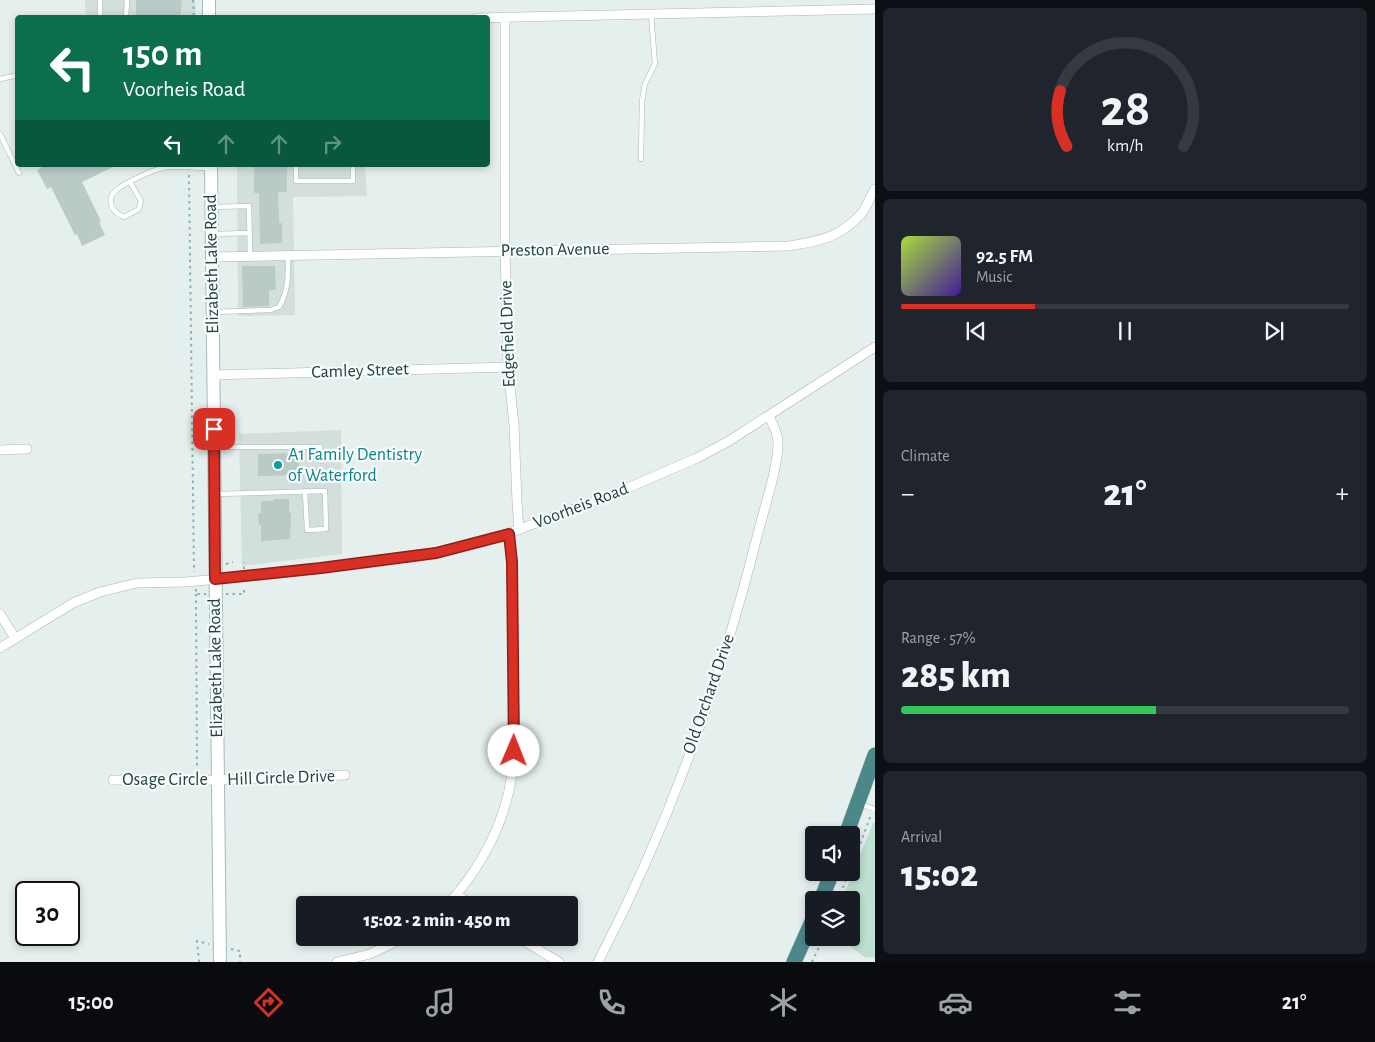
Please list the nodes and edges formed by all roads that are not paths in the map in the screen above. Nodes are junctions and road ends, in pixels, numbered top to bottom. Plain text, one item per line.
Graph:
1 (100, 0) edge
2 (127, 0) edge
3 (209, 0) edge
4 (875, 9) edge
5 (651, 14) junction
6 (100, 15) edge
7 (126, 15) edge
8 (209, 15) edge
9 (505, 17) junction
10 (490, 18) edge
11 (15, 76) edge
12 (0, 79) edge
13 (0, 134) edge
14 (642, 158) dead end
15 (15, 165) edge
16 (16, 167) edge
17 (160, 167) edge
18 (175, 167) edge
19 (200, 167) edge
20 (211, 167) edge
21 (296, 167) edge
22 (353, 167) edge
23 (19, 173) dead end
24 (130, 182) junction
25 (875, 189) edge
26 (211, 207) junction
27 (250, 233) junction
28 (211, 234) junction
29 (505, 250) junction
30 (288, 255) junction
31 (212, 256) junction
32 (250, 256) junction
33 (212, 312) junction
34 (875, 347) edge
35 (508, 367) junction
36 (213, 374) junction
37 (769, 416) junction
38 (214, 447) junction
39 (27, 449) dead end
40 (0, 450) edge
41 (321, 461) dead end
42 (305, 491) junction
43 (214, 494) junction
44 (519, 530) junction
45 (509, 534) junction
46 (215, 579) junction
47 (0, 614) edge
48 (15, 638) junction
49 (0, 648) edge
50 (875, 755) edge
51 (344, 776) dead end
52 (113, 780) dead end
53 (218, 780) junction
54 (858, 804) junction
55 (874, 809) edge
56 (849, 826) edge
57 (457, 895) edge
58 (805, 937) edge
59 (387, 946) edge
60 (532, 946) edge
61 (220, 962) edge
62 (337, 962) edge
63 (559, 962) edge
64 (598, 962) edge
65 (794, 962) edge

1 - 6 lane
2 - 7 lane
3 - 8 main road
4 - 5 street
5 - 9 street
5 - 14 lane
9 - 10 street
9 - 29 street, Edgefield Drive
11 - 12 lane
13 - 15 lane
16 - 23 lane
17 - 24 lane
18 - 19 lane
20 - 26 main road, Elizabeth Lake Road
21 - 22 lane
24 - 24 lane
25 - 29 street, Preston Avenue
26 - 27 lane
26 - 28 main road, Elizabeth Lake Road
27 - 28 lane
27 - 32 lane
28 - 31 main road, Elizabeth Lake Road
29 - 30 street, Preston Avenue
29 - 35 street, Edgefield Drive
30 - 32 street, Preston Avenue
30 - 33 lane
31 - 32 street, Preston Avenue
31 - 33 main road, Elizabeth Lake Road
33 - 36 main road, Elizabeth Lake Road
34 - 37 street, Voorheis Road
35 - 36 street, Camley Street
35 - 44 street, Edgefield Drive
36 - 38 main road, Elizabeth Lake Road
37 - 44 street, Voorheis Road
37 - 64 street, Old Orchard Drive
38 - 41 lane
38 - 43 main road, Elizabeth Lake Road
39 - 40 street
42 - 42 lane
42 - 43 lane
43 - 46 main road, Elizabeth Lake Road
44 - 45 street, Voorheis Road
45 - 46 street, Voorheis Road
45 - 57 street
46 - 48 street, Voorheis Road
46 - 53 main road, Elizabeth Lake Road
47 - 48 street
48 - 49 street, Voorheis Road
50 - 54 highway
51 - 53 street, Hill Circle Drive
52 - 53 street, Osage Circle
53 - 61 main road, Elizabeth Lake Road
54 - 55 lane
54 - 56 highway
58 - 65 highway
59 - 62 street
60 - 63 street

